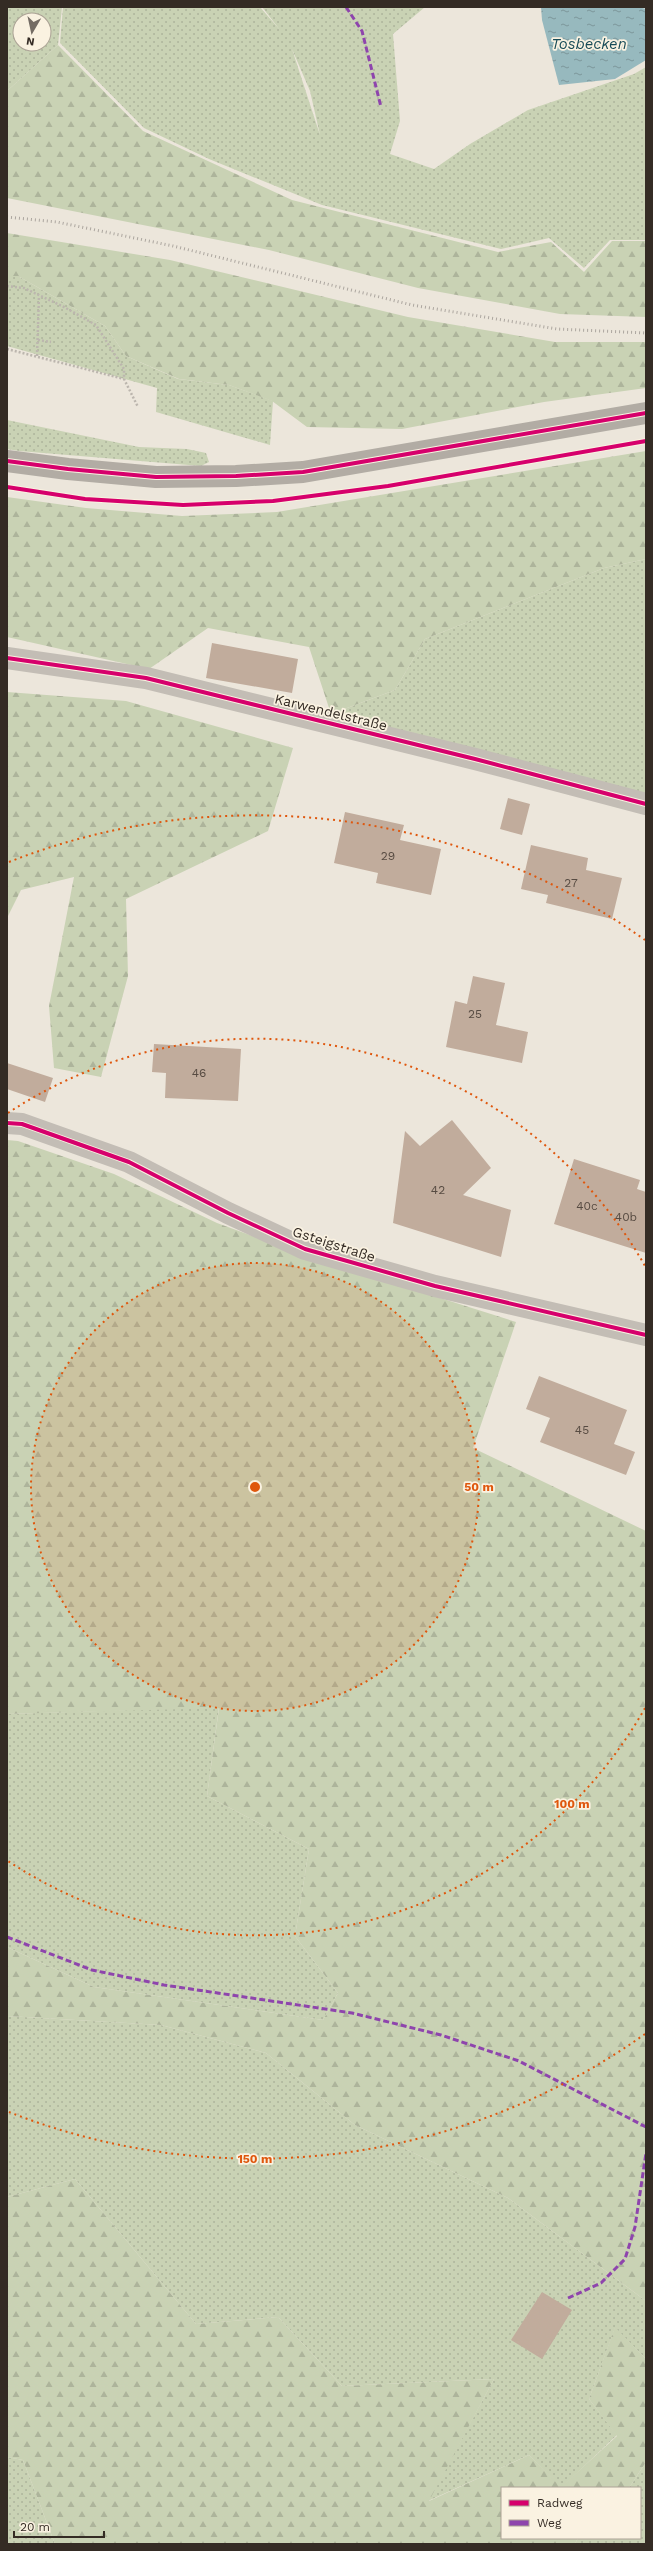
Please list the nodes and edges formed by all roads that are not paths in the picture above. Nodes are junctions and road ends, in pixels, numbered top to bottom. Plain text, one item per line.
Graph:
1 (646, 413) edge
2 (7, 461) edge
3 (7, 658) edge
4 (646, 804) edge
5 (7, 1123) edge
6 (646, 1335) edge

1 - 2 main road
3 - 4 street, Karwendelstraße
5 - 6 street, Gsteigstraße

